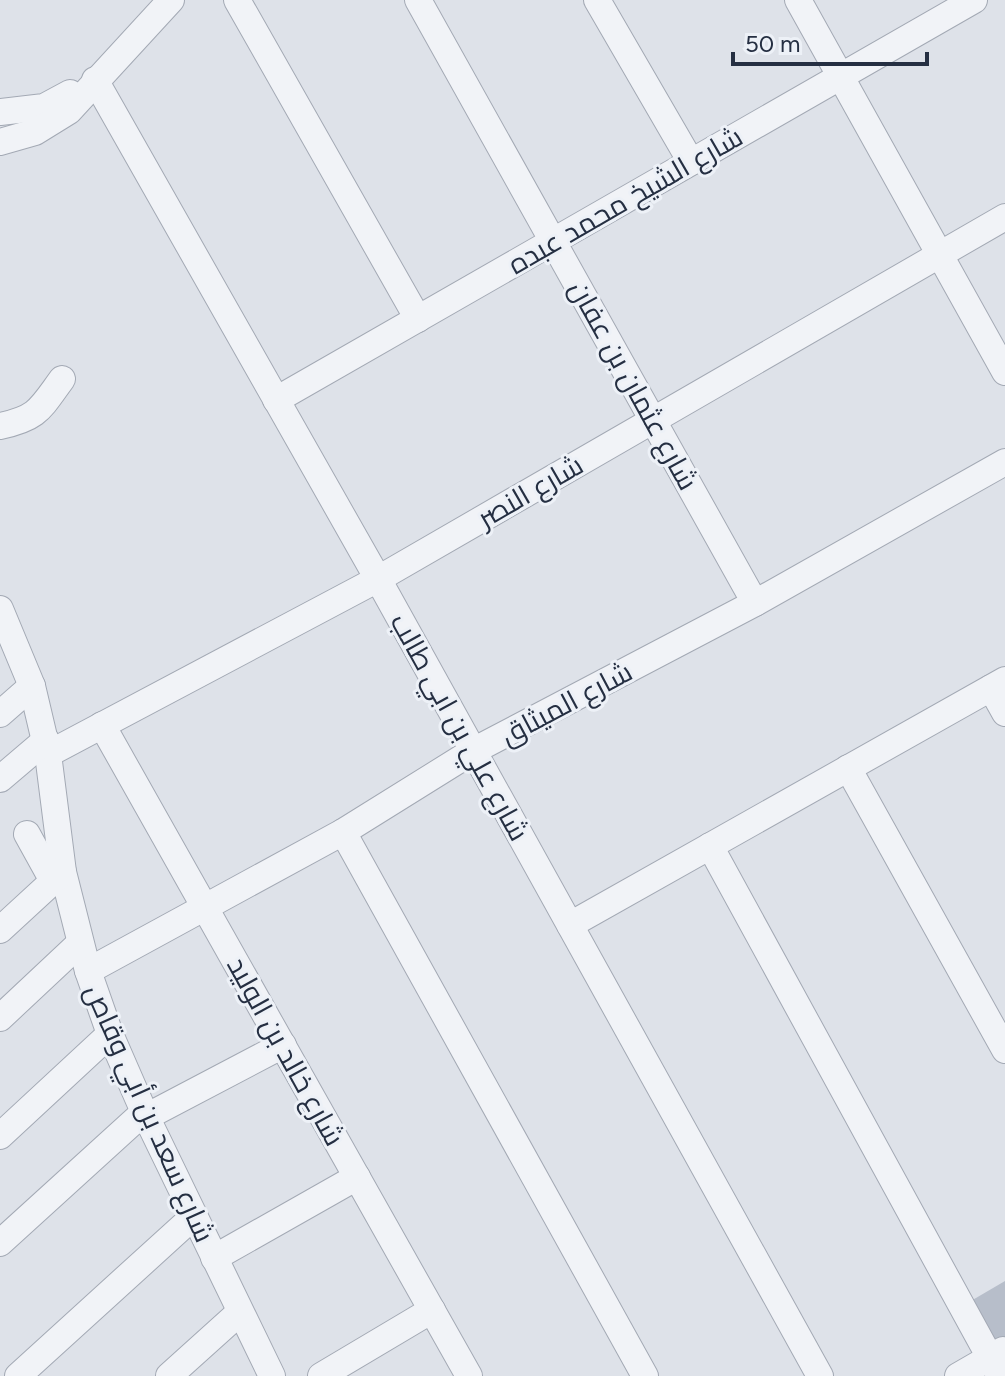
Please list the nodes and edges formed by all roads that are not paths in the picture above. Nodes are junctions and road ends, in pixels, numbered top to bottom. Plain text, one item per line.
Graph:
1 (171, 0) edge
2 (237, 0) edge
3 (418, 0) edge
4 (597, 0) edge
5 (798, 0) edge
6 (974, 0) edge
7 (841, 76) junction
8 (95, 80) junction
9 (0, 112) edge
10 (0, 142) edge
11 (691, 162) junction
12 (1005, 217) edge
13 (553, 241) junction
14 (939, 254) junction
15 (418, 319) junction
16 (1005, 372) edge
17 (62, 379) dead end
18 (276, 400) junction
19 (653, 421) junction
20 (0, 426) edge
21 (1005, 462) edge
22 (378, 579) junction
23 (755, 603) junction
24 (3, 625) edge
25 (998, 684) edge
26 (32, 686) junction
27 (1005, 713) edge
28 (0, 714) edge
29 (102, 725) junction
30 (47, 747) junction
31 (473, 751) junction
32 (848, 768) junction
33 (0, 779) edge
34 (343, 832) junction
35 (27, 834) dead end
36 (710, 846) junction
37 (58, 877) junction
38 (204, 907) junction
39 (570, 925) junction
40 (1, 927) edge
41 (80, 943) junction
42 (88, 971) junction
43 (0, 1018) edge
44 (110, 1034) junction
45 (283, 1045) junction
46 (1005, 1050) edge
47 (145, 1115) junction
48 (0, 1136) edge
49 (357, 1177) junction
50 (194, 1216) junction
51 (0, 1243) edge
52 (214, 1258) junction
53 (432, 1310) junction
54 (240, 1312) junction
55 (998, 1361) edge
56 (18, 1376) edge
57 (169, 1376) edge
58 (272, 1376) edge
59 (321, 1376) edge
60 (469, 1376) edge
61 (645, 1376) edge
62 (820, 1376) edge
63 (958, 1376) edge

1 - 8 street
2 - 15 street
3 - 13 street, شارع عثمان بن عفان
4 - 11 street
5 - 7 street
6 - 7 street, شارع الشيخ محمد عبده
7 - 11 street, شارع الشيخ محمد عبده
7 - 14 street
8 - 9 street
8 - 10 street
8 - 18 street, شارع علي بن ابي طالب
11 - 13 street, شارع الشيخ محمد عبده
12 - 14 street, شارع النصر
13 - 15 street, شارع الشيخ محمد عبده
13 - 19 street, شارع عثمان بن عفان
14 - 16 street
14 - 19 street, شارع النصر
15 - 18 street, شارع الشيخ محمد عبده
17 - 20 street
18 - 22 street, شارع علي بن ابي طالب
19 - 22 street, شارع النصر
19 - 23 street, شارع عثمان بن عفان
21 - 23 street, شارع الميثاق
22 - 29 street, شارع النصر
22 - 31 street, شارع علي بن ابي طالب
23 - 31 street, شارع الميثاق
24 - 26 street, شارع سعد بن أبي وقاص
25 - 27 street
25 - 32 street
26 - 28 street
26 - 30 street, شارع سعد بن أبي وقاص
29 - 30 street, شارع النصر
29 - 38 street, شارع خالد بن الوليد
30 - 33 street, شارع النصر
30 - 37 street, شارع سعد بن أبي وقاص
31 - 34 street, شارع الميثاق
31 - 39 street, شارع علي بن ابي طالب
32 - 36 street
32 - 46 street
34 - 38 street, شارع الميثاق
34 - 61 street
35 - 37 street
36 - 39 street
36 - 55 street
37 - 40 street
37 - 41 street, شارع سعد بن أبي وقاص
38 - 42 street, شارع الميثاق
38 - 45 street, شارع خالد بن الوليد
39 - 62 street, شارع علي بن ابي طالب
41 - 42 street, شارع سعد بن أبي وقاص
41 - 43 street
42 - 44 street, شارع سعد بن أبي وقاص
44 - 47 street, شارع سعد بن أبي وقاص
44 - 48 street
45 - 47 street
45 - 49 street, شارع خالد بن الوليد
47 - 50 street, شارع سعد بن أبي وقاص
47 - 51 street
49 - 52 street
49 - 53 street, شارع خالد بن الوليد
50 - 52 street, شارع سعد بن أبي وقاص
50 - 56 street
52 - 54 street, شارع سعد بن أبي وقاص
53 - 59 street
53 - 60 street, شارع خالد بن الوليد
54 - 57 street
54 - 58 street, شارع سعد بن أبي وقاص
55 - 63 street

